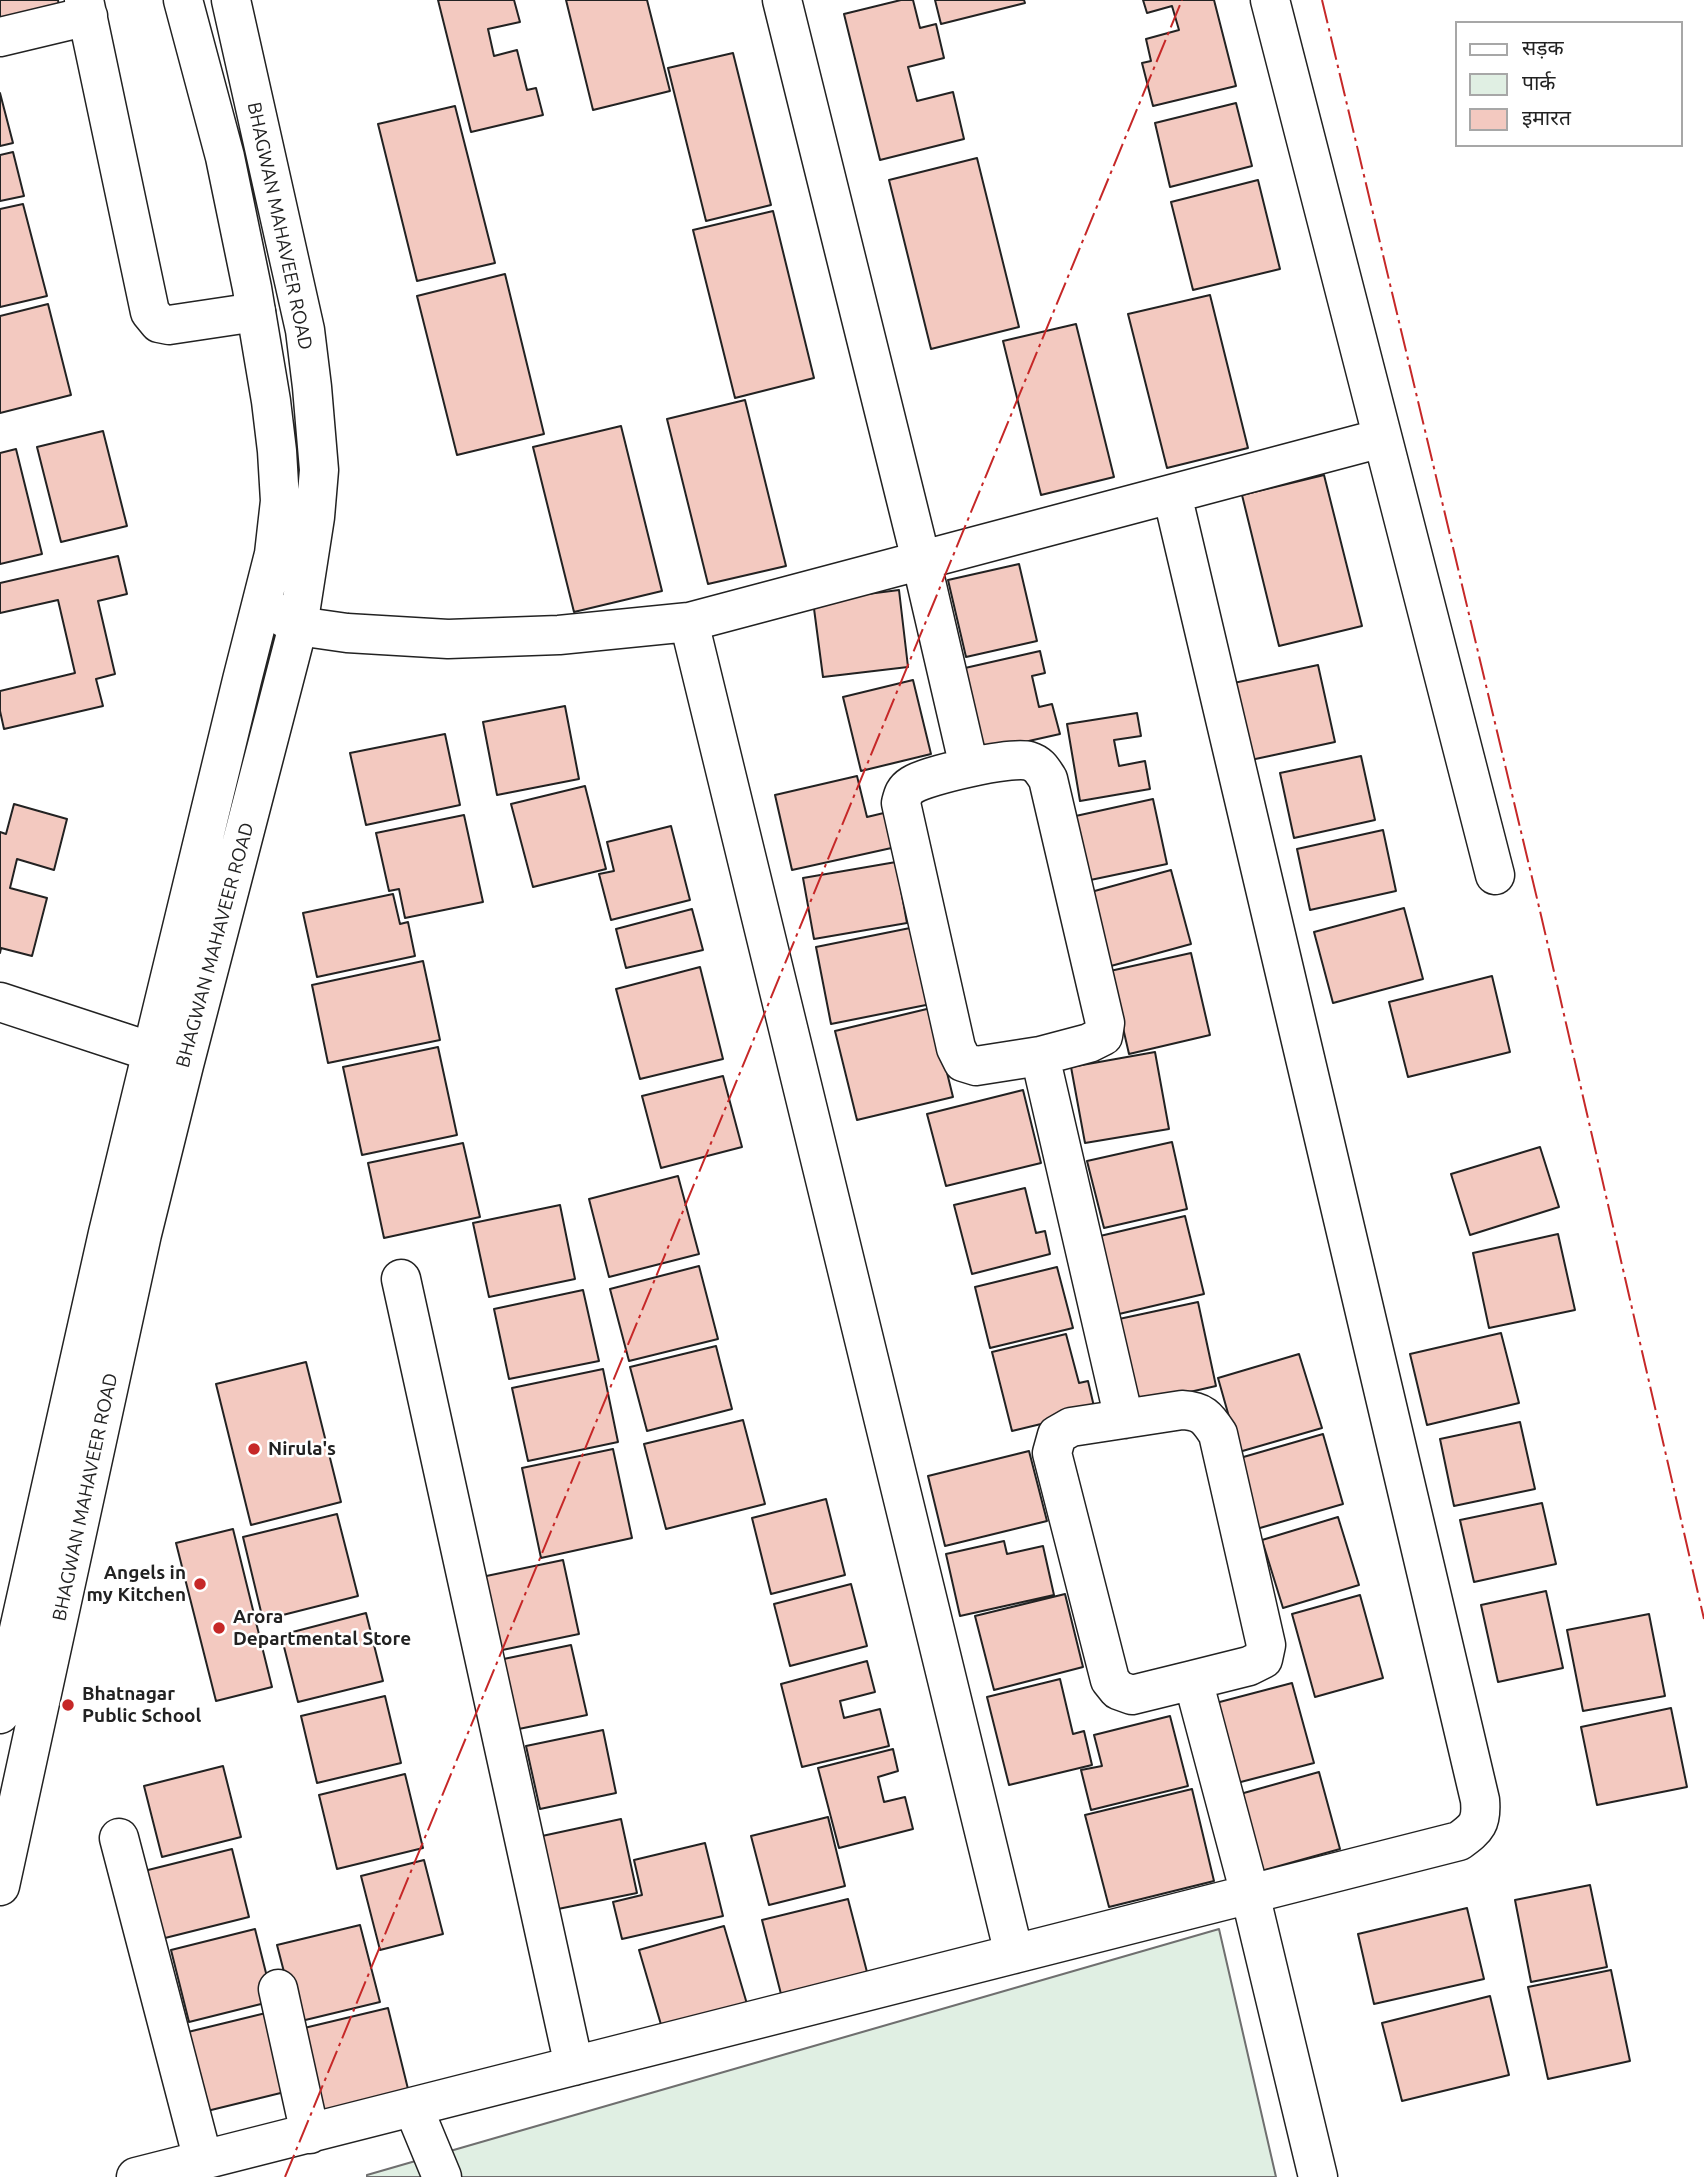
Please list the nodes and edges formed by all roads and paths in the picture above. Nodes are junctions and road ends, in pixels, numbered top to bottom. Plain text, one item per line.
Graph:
1 (183, 0) edge
2 (231, 0) edge
3 (782, 0) edge
4 (1270, 0) edge
5 (86, 8) edge
6 (0, 37) edge
7 (256, 312) junction
8 (1382, 438) junction
9 (1172, 494) junction
10 (922, 560) junction
11 (262, 604) junction
12 (689, 622) junction
13 (298, 626) junction
14 (969, 767) junction
15 (1495, 875) dead end
16 (0, 1002) edge
17 (152, 1052) junction
18 (1040, 1056) junction
19 (401, 1279) dead end
20 (1124, 1419) junction
21 (1193, 1680) junction
22 (0, 1714) edge
23 (119, 1838) dead end
24 (0, 1886) edge
25 (1250, 1894) junction
26 (1014, 1954) junction
27 (278, 1989) dead end
28 (574, 2066) junction
29 (413, 2107) junction
30 (310, 2133) junction
31 (203, 2160) junction
32 (136, 2177) edge
33 (442, 2177) edge
34 (1318, 2177) edge

1 - 7 street, BHAGWAN MAHAVEER ROAD
2 - 13 street, BHAGWAN MAHAVEER ROAD
3 - 10 street
4 - 8 street
5 - 6 street
5 - 7 street
7 - 11 street, BHAGWAN MAHAVEER ROAD
8 - 9 street
8 - 15 street
9 - 10 street
9 - 25 street
10 - 12 street
10 - 14 street
11 - 13 street
11 - 17 street, BHAGWAN MAHAVEER ROAD
12 - 13 street
12 - 26 street
13 - 24 street, BHAGWAN MAHAVEER ROAD
14 - 18 street
14 - 18 street
16 - 17 street
17 - 22 street, BHAGWAN MAHAVEER ROAD
18 - 20 street
19 - 28 street
20 - 21 street
20 - 21 street
21 - 25 street
23 - 31 street
25 - 26 street
25 - 34 street
26 - 28 street
27 - 30 street
28 - 29 street
29 - 30 street
29 - 33 street
30 - 31 street
31 - 32 street

